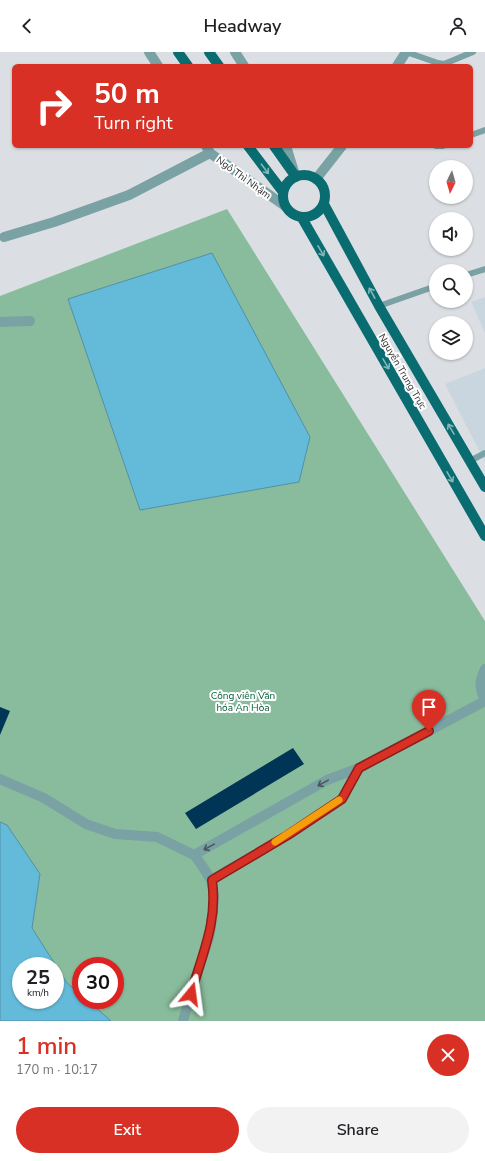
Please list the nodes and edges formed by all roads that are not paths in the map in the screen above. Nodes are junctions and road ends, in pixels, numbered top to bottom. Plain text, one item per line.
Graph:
1 (149, 52) edge
2 (178, 52) edge
3 (209, 52) edge
4 (234, 52) edge
5 (406, 52) edge
6 (474, 52) edge
7 (157, 64) edge
8 (187, 64) edge
9 (218, 64) edge
10 (243, 64) edge
11 (398, 64) edge
12 (485, 130) edge
13 (473, 134) edge
14 (249, 148) edge
15 (275, 148) edge
16 (287, 148) edge
17 (340, 148) edge
18 (208, 150) edge
19 (296, 177) junction
20 (316, 180) junction
21 (282, 192) junction
22 (324, 204) junction
23 (284, 206) junction
24 (302, 218) junction
25 (4, 237) dead end
26 (485, 269) edge
27 (473, 273) edge
28 (429, 288) edge
29 (379, 306) junction
30 (30, 321) dead end
31 (0, 322) edge
32 (485, 453) edge
33 (470, 461) junction
34 (485, 487) edge
35 (485, 536) edge
36 (485, 670) edge
37 (485, 700) edge
38 (359, 768) junction
39 (0, 779) edge
40 (194, 856) junction
41 (212, 880) junction
42 (183, 1021) edge

1 - 7 street
2 - 8 main road
3 - 9 main road
4 - 10 street
5 - 6 lane
5 - 11 street
12 - 13 lane
14 -> 21 main road
15 - 19 main road
16 - 19 street
17 - 20 street
18 - 23 street, Ngô Thì Nhậm
18 - 25 street
19 - 20 main road
19 - 21 main road
20 - 22 main road
21 - 23 main road
22 - 24 main road
29 -> 22 main road, Nguyễn Trung Trực
23 - 24 main road
24 -> 35 main road, Nguyễn Trung Trực
26 - 27 lane
28 - 29 lane
33 -> 29 main road, Nguyễn Trung Trực
30 - 31 street
32 - 33 lane
33 - 34 main road, Nguyễn Trung Trực
36 - 37 street
37 - 38 street
38 -> 40 street
38 - 41 street
39 - 40 street
40 - 41 street
41 - 42 street

